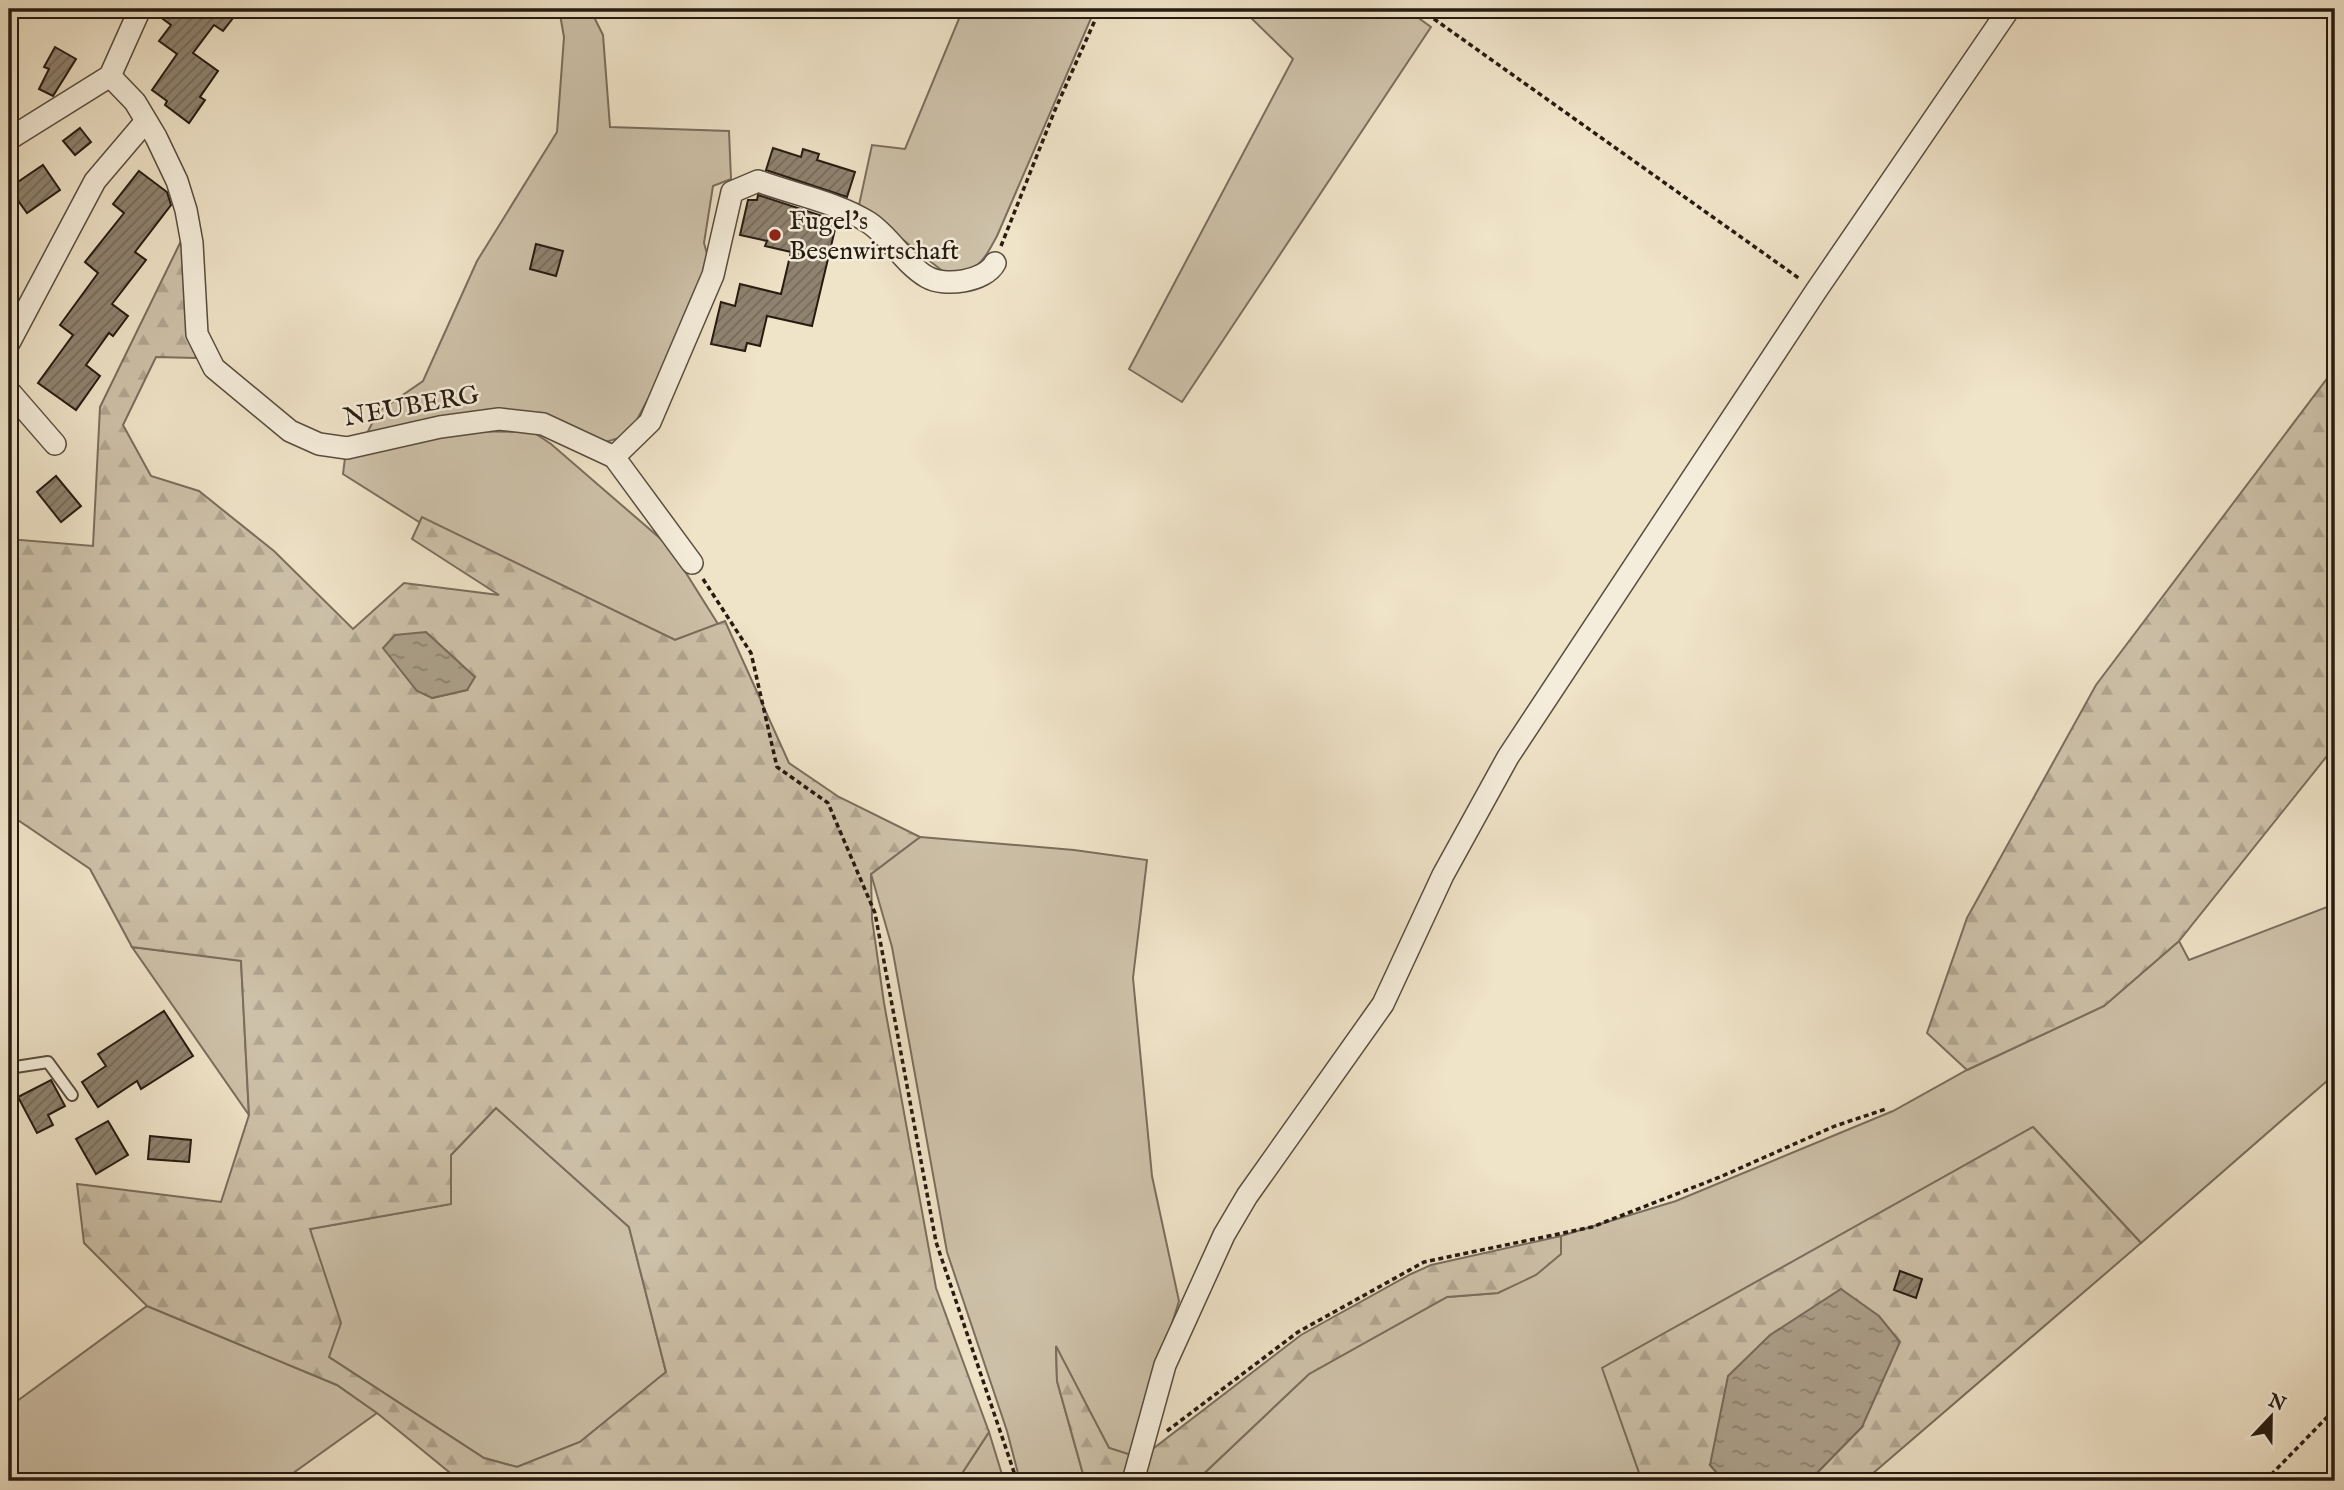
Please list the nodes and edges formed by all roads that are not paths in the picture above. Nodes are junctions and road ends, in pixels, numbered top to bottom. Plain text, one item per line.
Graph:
1 (140, 9) edge
2 (2009, 9) edge
3 (110, 76) junction
4 (146, 121) junction
5 (9, 139) edge
6 (995, 263) road end
7 (9, 343) edge
8 (9, 391) edge
9 (55, 443) dead end
10 (614, 457) junction
11 (692, 563) road end
12 (9, 1068) edge
13 (72, 1095) dead end
14 (1133, 1481) edge

1 - 3 street
2 - 14 street
3 - 4 street, NEUBERG
3 - 5 street
4 - 7 street
4 - 10 street, NEUBERG
6 - 10 street
8 - 9 street
10 - 11 street, NEUBERG
12 - 13 lane

